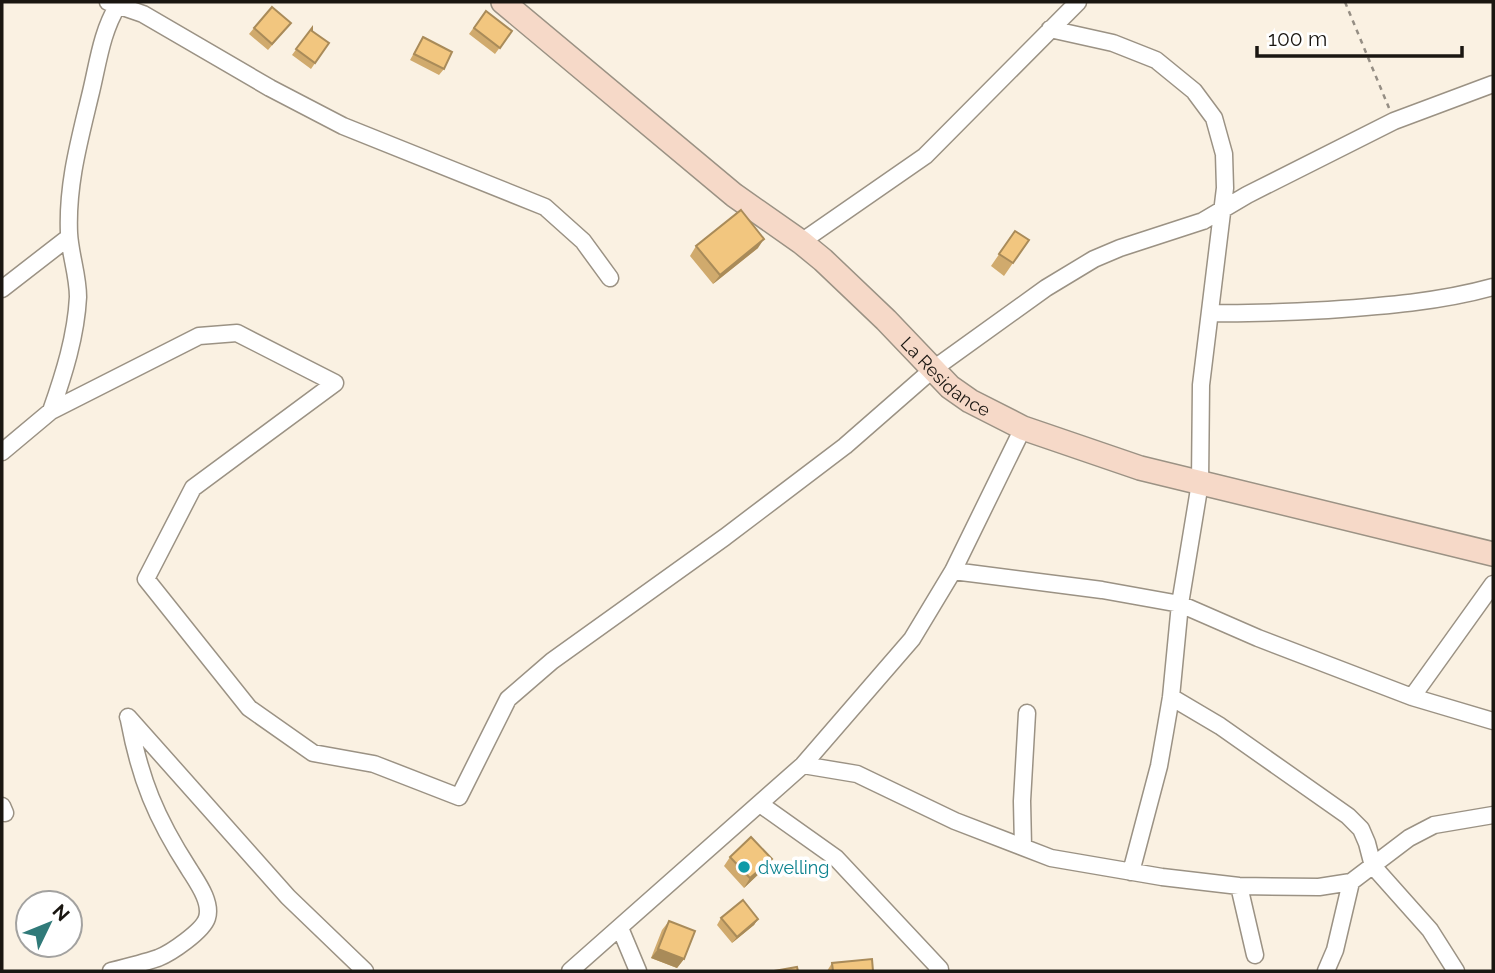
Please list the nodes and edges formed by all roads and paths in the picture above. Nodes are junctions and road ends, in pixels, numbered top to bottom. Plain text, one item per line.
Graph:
1 (503, 2) edge
2 (1078, 2) edge
3 (1345, 2) edge
4 (113, 3) edge
5 (1050, 29) junction
6 (1493, 84) edge
7 (1394, 121) junction
8 (1222, 210) junction
9 (69, 237) junction
10 (801, 242) junction
11 (610, 278) dead end
12 (1493, 287) edge
13 (2, 289) edge
14 (1210, 313) junction
15 (932, 370) junction
16 (51, 411) junction
17 (1023, 428) junction
18 (2, 453) edge
19 (1200, 483) junction
20 (1493, 554) edge
21 (953, 570) junction
22 (1493, 584) edge
23 (1180, 604) junction
24 (1171, 697) junction
25 (1412, 697) junction
26 (1027, 713) dead end
27 (1493, 720) edge
28 (803, 765) junction
29 (760, 804) junction
30 (1493, 815) edge
31 (1023, 847) junction
32 (1373, 866) junction
33 (1131, 872) junction
34 (1351, 882) junction
35 (1239, 886) junction
36 (620, 928) junction
37 (1255, 955) dead end
38 (111, 971) edge
39 (365, 971) edge
40 (570, 971) edge
41 (638, 971) edge
42 (937, 971) edge
43 (1326, 971) edge
44 (1456, 971) edge

1 - 10 street, La Residance
2 - 5 street
3 - 7 path
4 - 9 street
4 - 11 street
5 - 8 street
5 - 10 street
6 - 7 street
7 - 8 street
8 - 14 street
8 - 15 street
9 - 13 street
9 - 16 street
10 - 15 street, La Residance
12 - 14 street
14 - 19 street
15 - 16 street
15 - 17 street, La Residance
16 - 18 street
17 - 19 street, La Residance
17 - 21 street
19 - 20 street, La Residance
19 - 23 street
21 - 23 street
21 - 28 street
22 - 25 street
23 - 24 street
23 - 25 street
24 - 32 street
24 - 33 street
25 - 27 street
26 - 31 street
28 - 29 street
28 - 31 street
29 - 36 street
29 - 42 street
30 - 32 street
31 - 33 street
32 - 34 street
32 - 44 street
33 - 35 street
34 - 35 street
34 - 43 street
35 - 37 street
36 - 40 street
36 - 41 street
38 - 39 street

